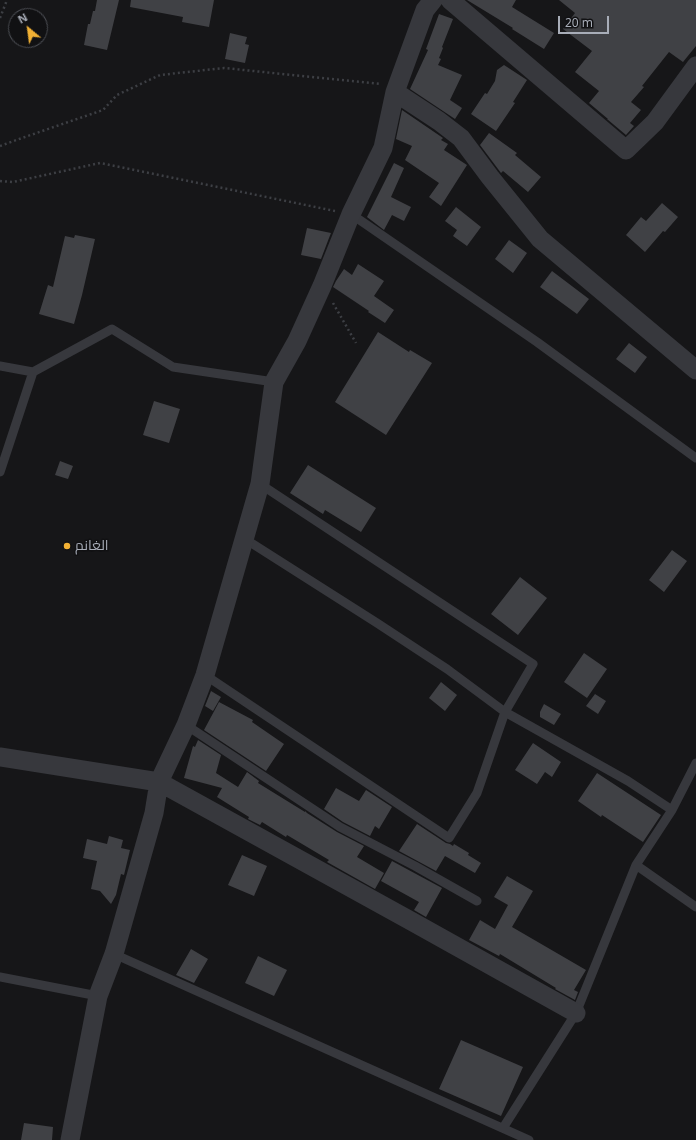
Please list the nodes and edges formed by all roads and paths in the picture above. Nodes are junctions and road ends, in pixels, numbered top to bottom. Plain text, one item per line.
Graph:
1 (8, 0) edge
2 (433, 0) edge
3 (450, 0) edge
4 (0, 18) edge
5 (696, 66) edge
6 (397, 89) junction
7 (0, 146) edge
8 (0, 180) edge
9 (351, 214) junction
10 (322, 286) junction
11 (356, 343) dead end
12 (0, 366) edge
13 (696, 370) edge
14 (33, 372) junction
15 (274, 382) junction
16 (696, 458) edge
17 (0, 472) edge
18 (260, 484) junction
19 (245, 539) junction
20 (205, 674) junction
21 (505, 712) junction
22 (186, 725) junction
23 (0, 757) edge
24 (696, 763) edge
25 (159, 782) junction
26 (672, 810) junction
27 (636, 865) junction
28 (476, 901) dead end
29 (696, 907) edge
30 (114, 954) junction
31 (0, 977) edge
32 (98, 996) junction
33 (576, 1013) junction
34 (503, 1128) junction
35 (70, 1140) edge
36 (528, 1140) edge

1 - 4 path
2 - 6 street
3 - 5 street
6 - 7 path
6 - 9 street
6 - 13 street
8 - 9 path
9 - 10 street
9 - 16 lane
10 - 11 path
10 - 15 street
12 - 14 lane
14 - 15 lane
14 - 17 lane
15 - 18 street
18 - 19 street
18 - 21 lane
19 - 20 street
19 - 21 lane
20 - 21 lane
20 - 22 street
21 - 26 lane
22 - 25 street
22 - 28 lane
23 - 25 street
24 - 26 lane
25 - 30 street
25 - 33 street
26 - 27 lane
27 - 29 lane
27 - 33 lane
30 - 32 street
30 - 34 lane
31 - 32 lane
32 - 35 street
33 - 34 lane
34 - 36 lane

